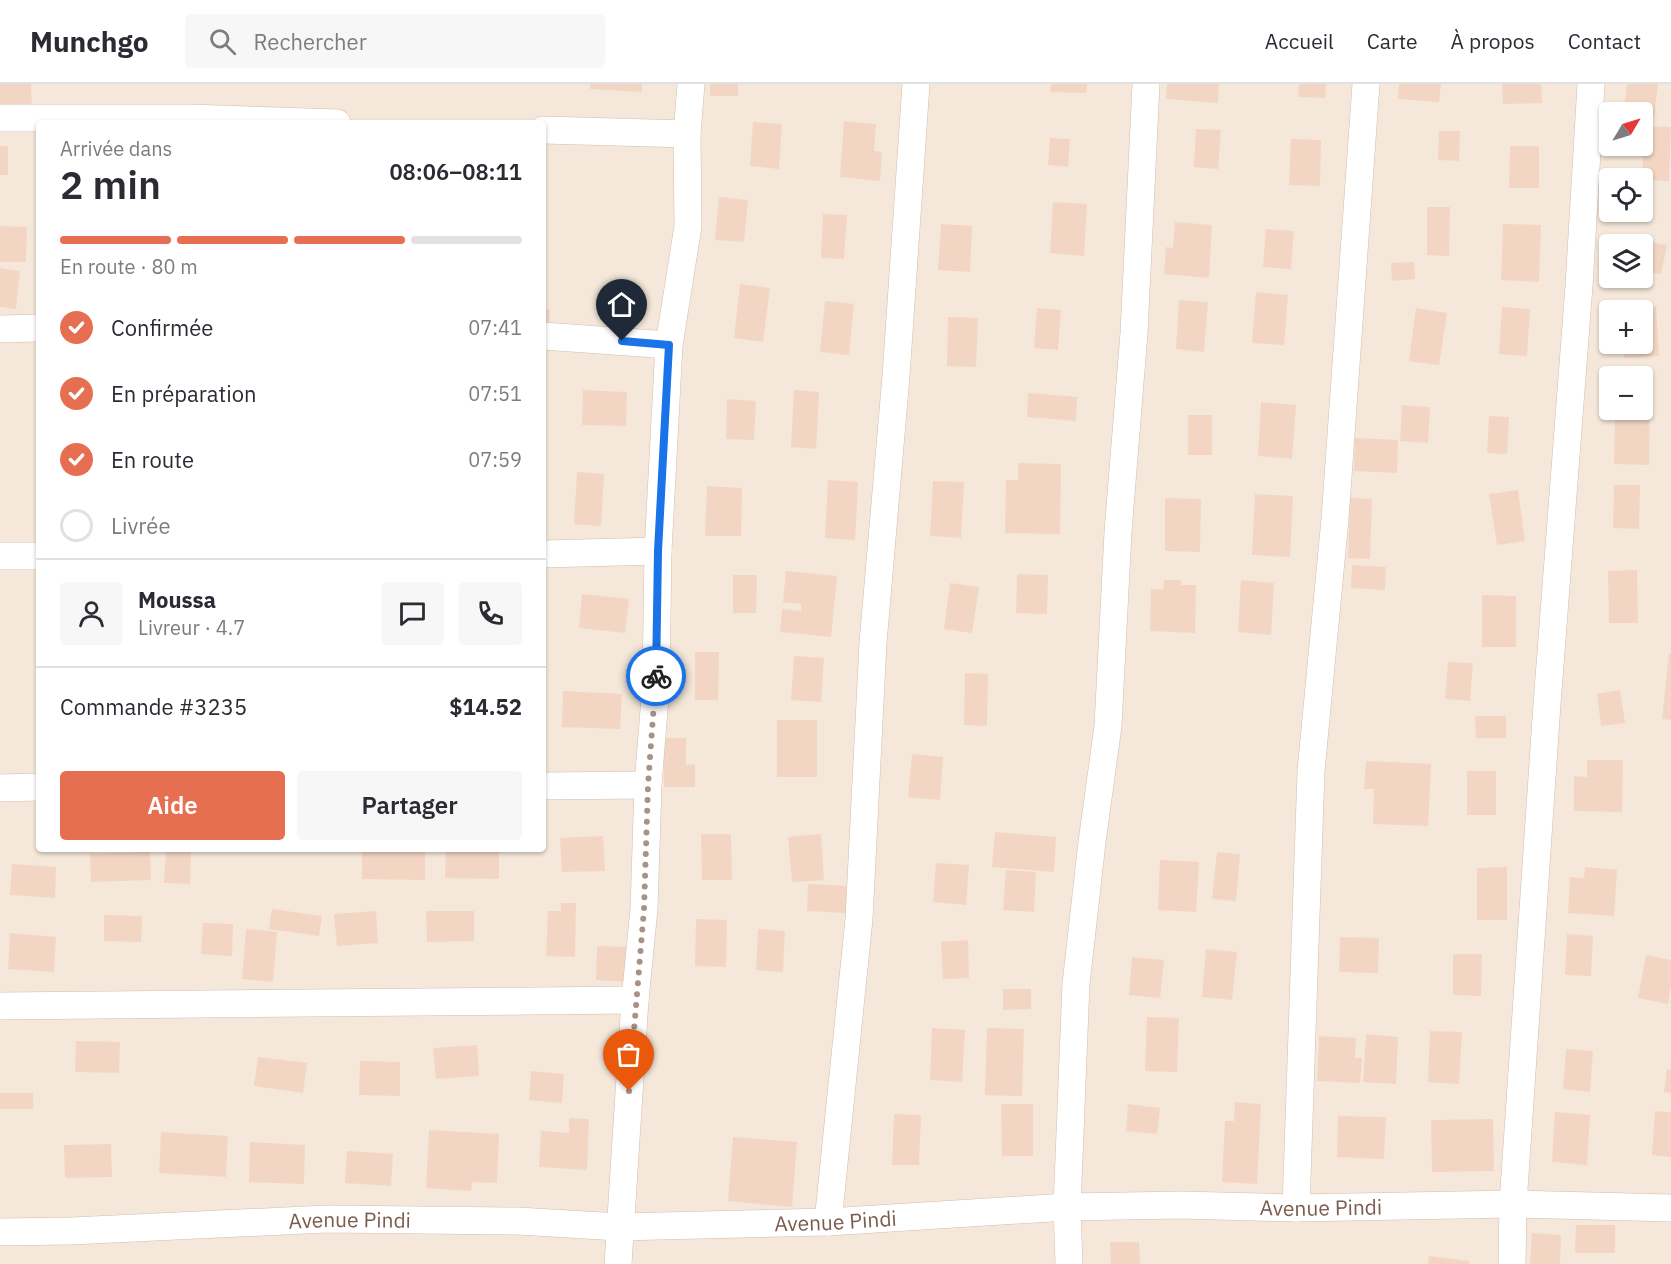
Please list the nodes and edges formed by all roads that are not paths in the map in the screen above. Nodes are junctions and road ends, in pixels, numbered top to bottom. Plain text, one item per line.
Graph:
1 (691, 84) edge
2 (916, 84) edge
3 (1146, 84) edge
4 (1366, 84) edge
5 (1591, 84) edge
6 (0, 118) edge
7 (249, 120) edge
8 (546, 130) edge
9 (687, 134) junction
10 (36, 328) edge
11 (0, 329) edge
12 (546, 336) edge
13 (669, 345) junction
14 (658, 551) junction
15 (546, 554) edge
16 (0, 556) edge
17 (36, 556) edge
18 (648, 785) junction
19 (546, 786) edge
20 (36, 787) edge
21 (0, 788) edge
22 (635, 1000) junction
23 (0, 1006) edge
24 (1513, 1204) junction
25 (1066, 1207) junction
26 (1296, 1208) junction
27 (1671, 1208) edge
28 (828, 1222) junction
29 (619, 1227) junction
30 (0, 1232) edge
31 (618, 1264) edge
32 (1069, 1264) edge
33 (1512, 1264) edge

1 - 9 street
2 - 28 street
3 - 25 street
4 - 26 street
5 - 24 street
6 - 7 street
8 - 9 street
9 - 13 street
10 - 11 street
12 - 13 street
13 - 14 street
14 - 15 street
14 - 18 street
16 - 17 street
18 - 19 street
18 - 22 street
20 - 21 street
22 - 23 street
22 - 29 street
24 - 26 street, Avenue Pindi
24 - 27 street, Avenue Pindi
24 - 33 street
25 - 26 street, Avenue Pindi
25 - 28 street, Avenue Pindi
25 - 32 street
28 - 29 street, Avenue Pindi
29 - 30 street, Avenue Pindi
29 - 31 street

